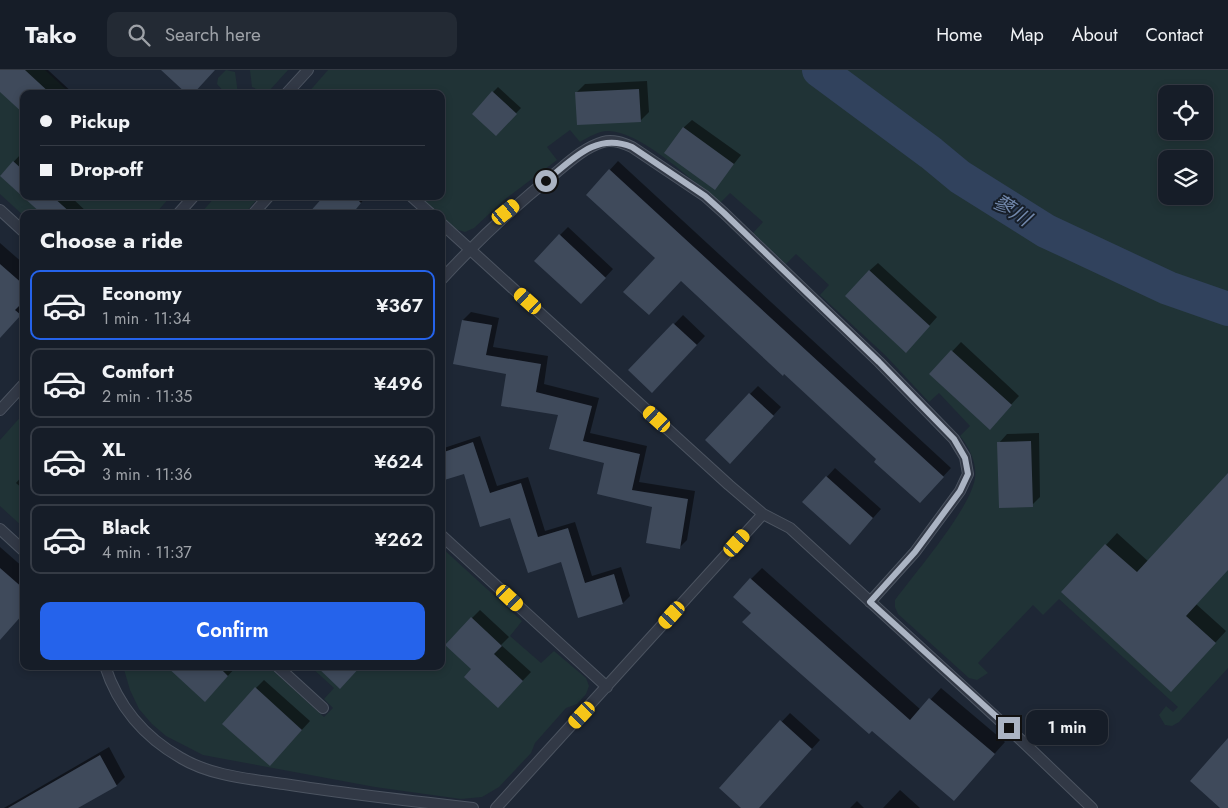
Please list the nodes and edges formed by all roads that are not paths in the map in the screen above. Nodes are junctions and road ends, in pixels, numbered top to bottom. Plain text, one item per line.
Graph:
1 (308, 70) edge
2 (290, 90) edge
3 (190, 200) edge
4 (265, 200) edge
5 (415, 200) edge
6 (0, 210) edge
7 (182, 210) edge
8 (257, 210) edge
9 (427, 210) edge
10 (445, 226) edge
11 (20, 228) edge
12 (470, 248) junction
13 (445, 276) edge
14 (20, 388) edge
15 (0, 410) edge
16 (763, 514) junction
17 (0, 530) edge
18 (445, 539) edge
19 (20, 548) edge
20 (870, 602) junction
21 (106, 670) edge
22 (281, 670) edge
23 (607, 687) junction
24 (323, 708) dead end
25 (473, 808) edge
26 (496, 808) edge
27 (1092, 808) edge

1 - 2 lane
3 - 7 lane
4 - 8 lane
5 - 9 lane
6 - 11 lane
10 - 12 lane
12 - 13 lane
12 - 16 lane
12 - 20 lane
14 - 15 lane
16 - 20 lane
16 - 23 lane
17 - 19 lane
18 - 23 lane
20 - 27 lane
21 - 25 lane
22 - 24 lane
23 - 26 lane

